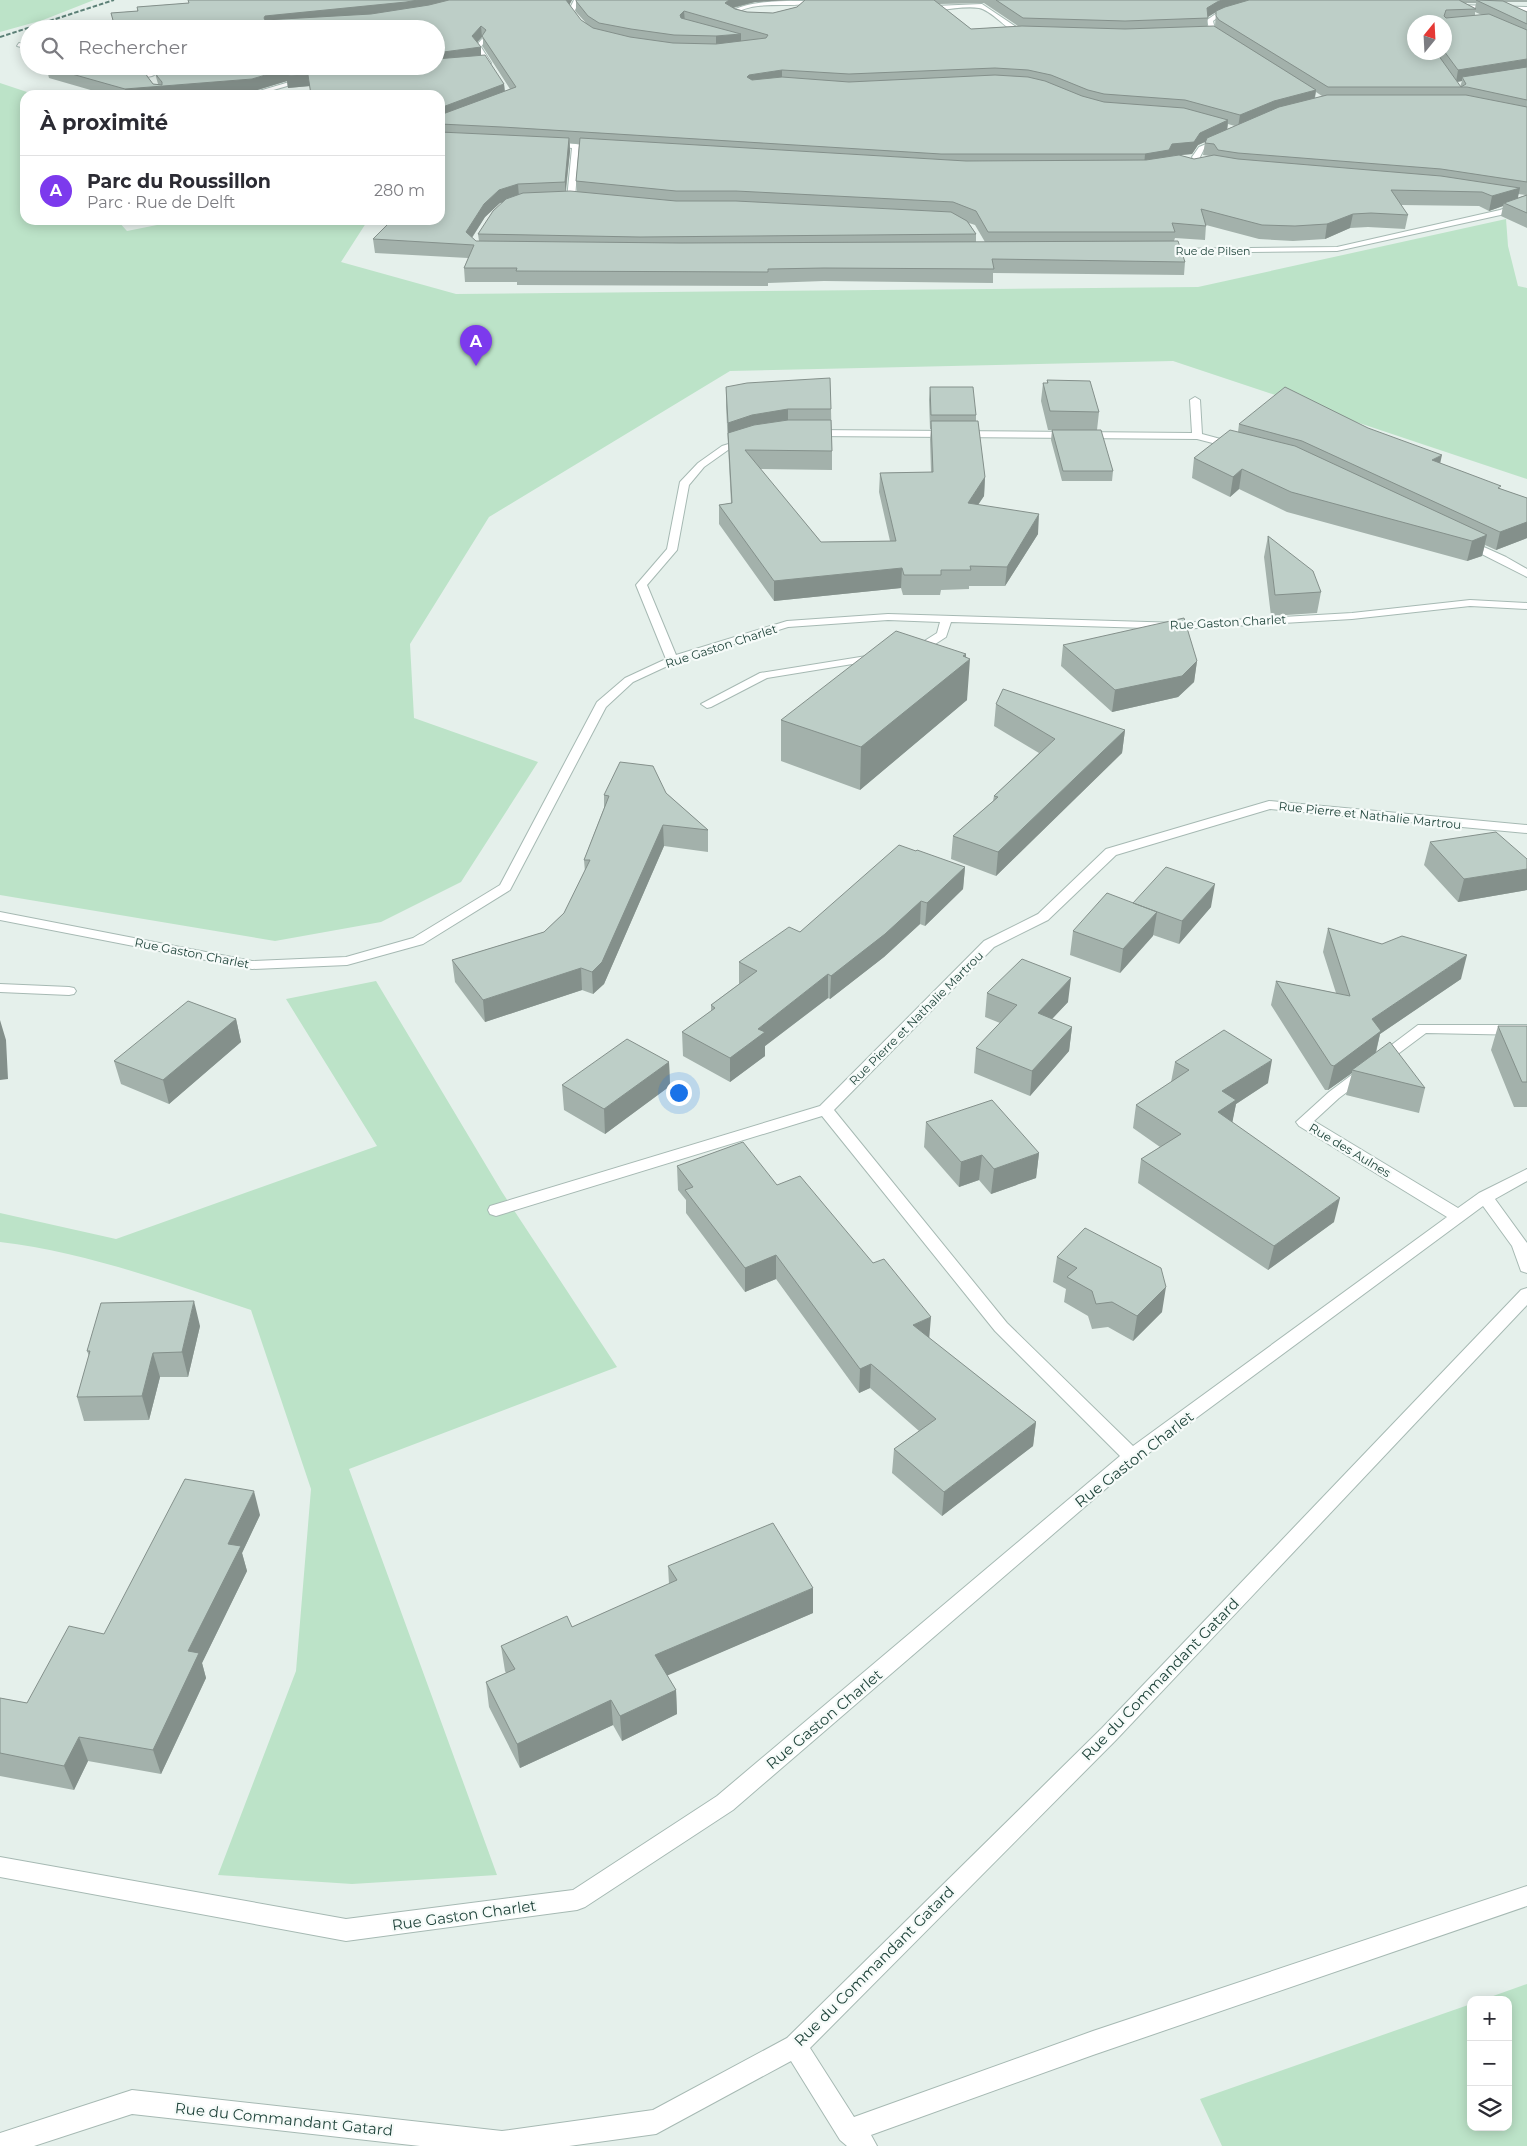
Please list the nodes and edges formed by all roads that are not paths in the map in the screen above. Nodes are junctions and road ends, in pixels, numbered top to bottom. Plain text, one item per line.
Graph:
1 (577, 0) edge
2 (804, 2) edge
3 (1450, 3) edge
4 (1458, 7) junction
5 (1239, 9) edge
6 (1527, 9) edge
7 (799, 10) edge
8 (1473, 15) edge
9 (746, 19) edge
10 (949, 20) edge
11 (591, 33) edge
12 (1021, 33) junction
13 (1036, 33) edge
14 (1206, 33) edge
15 (1214, 33) junction
16 (1012, 34) edge
17 (482, 41) edge
18 (1228, 41) edge
19 (489, 62) junction
20 (479, 63) edge
21 (493, 69) edge
22 (151, 75) edge
23 (314, 77) edge
24 (153, 83) edge
25 (267, 90) edge
26 (1233, 135) edge
27 (544, 144) edge
28 (576, 146) junction
29 (610, 150) edge
30 (1187, 157) edge
31 (1513, 197) edge
32 (590, 201) edge
33 (1527, 201) edge
34 (1155, 251) edge
35 (1195, 400) dead end
36 (798, 433) edge
37 (1197, 436) junction
38 (761, 438) edge
39 (1251, 450) edge
40 (1457, 538) edge
41 (1527, 574) edge
42 (1527, 606) edge
43 (946, 619) junction
44 (672, 660) junction
45 (707, 704) dead end
46 (1527, 830) edge
47 (0, 916) edge
48 (0, 988) edge
49 (69, 991) dead end
50 (1527, 1030) edge
51 (825, 1110) junction
52 (1527, 1174) edge
53 (1485, 1197) junction
54 (496, 1210) dead end
55 (1460, 1217) junction
56 (1527, 1267) edge
57 (1527, 1294) edge
58 (1132, 1456) junction
59 (0, 1867) edge
60 (1527, 1896) edge
61 (795, 2046) junction
62 (855, 2141) edge
63 (0, 2145) edge

1 - 11 street
2 - 7 street
2 - 9 street
3 - 4 street
4 - 6 street
4 - 8 street
5 - 15 street
10 - 12 street
12 - 13 street
12 - 16 street
14 - 15 street
15 - 18 street
17 - 19 street
19 - 20 street
19 - 21 street
22 - 24 street
23 - 25 street
26 - 30 street
27 - 28 street
28 - 29 street
28 - 32 street
31 - 33 street
33 - 34 street, Rue de Pilsen
35 - 37 street
36 - 37 street
37 - 39 street
38 - 44 street
40 - 41 street
42 - 43 street, Rue Gaston Charlet
43 - 44 street, Rue Gaston Charlet
43 - 45 street
44 - 47 street, Rue Gaston Charlet
46 - 51 street, Rue Pierre et Nathalie Martrou
48 - 49 street
50 - 55 street, Rue des Aulnes
51 - 54 street
51 - 58 street
52 - 53 street, Rue Gaston Charlet
53 - 55 street, Rue Gaston Charlet
53 - 56 street
55 - 58 street, Rue Gaston Charlet
57 - 61 street, Rue du Commandant Gatard
58 - 59 street, Rue Gaston Charlet
60 - 62 street
61 - 62 street
61 - 63 street, Rue du Commandant Gatard

